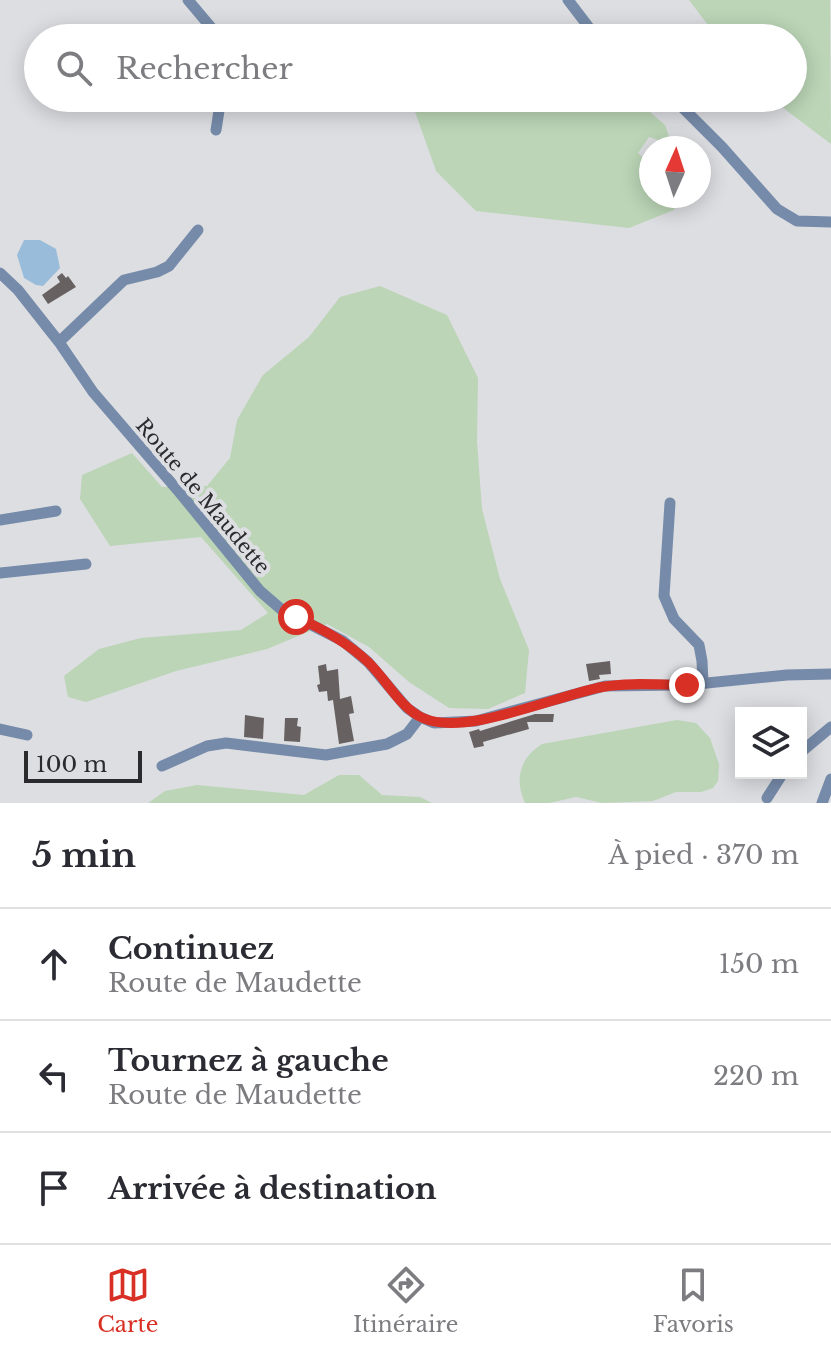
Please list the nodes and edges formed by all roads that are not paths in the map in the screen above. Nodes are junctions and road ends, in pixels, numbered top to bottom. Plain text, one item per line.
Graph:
1 (188, 0) edge
2 (568, 0) edge
3 (208, 24) edge
4 (586, 24) edge
5 (219, 112) edge
6 (687, 112) edge
7 (216, 130) dead end
8 (831, 222) edge
9 (198, 230) dead end
10 (0, 273) edge
11 (59, 342) junction
12 (670, 503) dead end
13 (56, 511) dead end
14 (0, 520) edge
15 (86, 564) dead end
16 (0, 573) edge
17 (831, 674) edge
18 (703, 683) junction
19 (420, 717) junction
20 (831, 727) edge
21 (0, 729) edge
22 (27, 735) dead end
23 (807, 747) edge
24 (162, 766) dead end
25 (779, 779) edge
26 (831, 779) edge
27 (767, 798) dead end
28 (822, 803) edge

1 - 3 street
2 - 4 street
5 - 7 street
6 - 8 street
9 - 11 street
10 - 11 street, Route de Maudette
11 - 19 street, Route de Maudette
12 - 18 street
13 - 14 street
15 - 16 street
17 - 18 street
18 - 19 street
19 - 24 street
20 - 23 street
21 - 22 street
25 - 27 street
26 - 28 street

